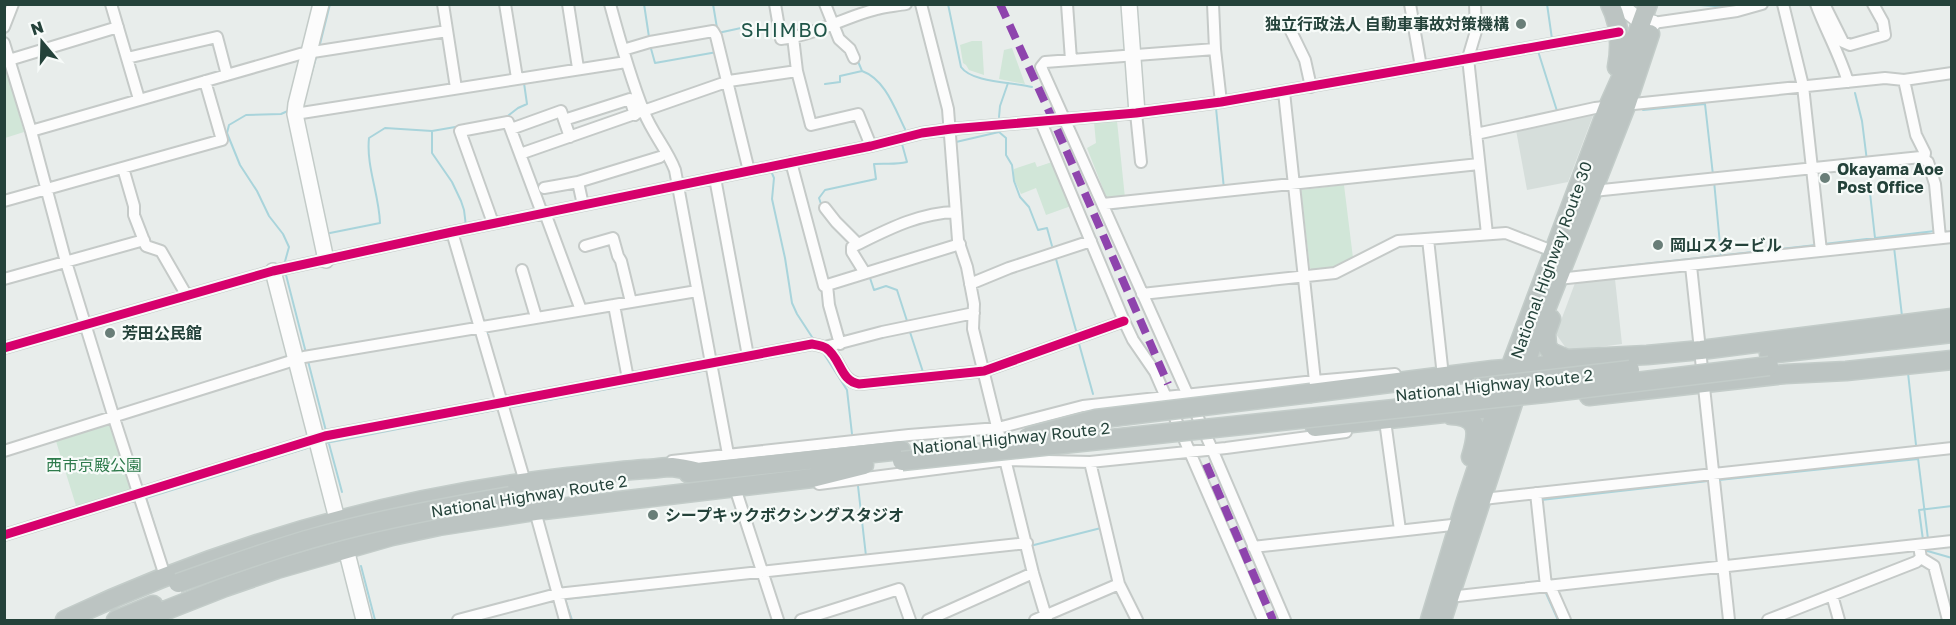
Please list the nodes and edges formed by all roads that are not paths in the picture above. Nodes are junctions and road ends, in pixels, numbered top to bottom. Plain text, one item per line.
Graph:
1 (13, 4) edge
2 (111, 4) edge
3 (321, 4) edge
4 (443, 4) edge
5 (505, 4) edge
6 (567, 4) edge
7 (610, 4) edge
8 (775, 4) edge
9 (825, 4) edge
10 (906, 4) edge
11 (921, 4) edge
12 (1068, 4) edge
13 (1129, 4) edge
14 (1410, 4) edge
15 (1475, 4) edge
16 (1610, 4) edge
17 (1619, 4) edge
18 (1661, 4) edge
19 (1762, 4) edge
20 (1783, 4) edge
21 (1816, 4) edge
22 (1824, 4) edge
23 (1873, 4) edge
24 (1214, 5) edge
25 (864, 9) edge
26 (1644, 14) edge
27 (1287, 23) dead end
28 (835, 24) junction
29 (4, 27) edge
30 (118, 27) junction
31 (447, 31) junction
32 (1619, 32) junction
33 (793, 37) junction
34 (4, 43) edge
35 (1212, 49) junction
36 (623, 50) junction
37 (315, 51) junction
38 (1132, 56) junction
39 (127, 58) junction
40 (854, 58) dead end
41 (1468, 58) junction
42 (9, 60) junction
43 (1071, 60) junction
44 (623, 62) junction
45 (578, 65) junction
46 (1421, 67) junction
47 (797, 71) junction
48 (1952, 73) edge
49 (227, 75) junction
50 (517, 78) junction
51 (1904, 80) junction
52 (205, 81) junction
53 (731, 81) junction
54 (1848, 82) junction
55 (1803, 86) junction
56 (1311, 87) junction
57 (456, 88) junction
58 (1284, 92) junction
59 (139, 99) junction
60 (1221, 102) junction
61 (1615, 104) junction
62 (295, 109) junction
63 (1136, 113) junction
64 (639, 114) junction
65 (1065, 119) junction
66 (564, 120) junction
67 (1041, 122) junction
68 (510, 129) junction
69 (951, 129) junction
70 (31, 131) junction
71 (1476, 134) junction
72 (570, 137) junction
73 (870, 146) junction
74 (520, 154) junction
75 (660, 157) dead end
76 (1924, 159) junction
77 (791, 162) junction
78 (1141, 162) dead end
79 (1476, 164) junction
80 (123, 168) junction
81 (1812, 169) junction
82 (749, 171) junction
83 (715, 178) junction
84 (578, 182) junction
85 (1294, 183) junction
86 (678, 186) junction
87 (544, 188) dead end
88 (46, 190) junction
89 (1593, 191) junction
90 (4, 201) edge
91 (1103, 204) junction
92 (583, 205) junction
93 (825, 208) dead end
94 (956, 212) junction
95 (543, 213) junction
96 (493, 223) junction
97 (452, 232) junction
98 (1487, 234) junction
99 (1943, 234) edge
100 (1428, 239) junction
101 (144, 240) junction
102 (1091, 241) junction
103 (960, 244) junction
104 (585, 246) dead end
105 (855, 246) junction
106 (1820, 246) junction
107 (1554, 252) junction
108 (326, 260) junction
109 (66, 262) junction
110 (1691, 266) junction
111 (281, 269) junction
112 (522, 270) dead end
113 (867, 272) junction
114 (1304, 276) junction
115 (4, 279) edge
116 (1558, 279) junction
117 (970, 284) junction
118 (827, 285) junction
119 (694, 291) junction
120 (1142, 294) junction
121 (187, 296) junction
122 (631, 302) junction
123 (614, 305) junction
124 (581, 310) junction
125 (974, 313) junction
126 (536, 317) junction
127 (1952, 318) edge
128 (1124, 321) junction
129 (86, 325) junction
130 (483, 326) junction
131 (1952, 326) edge
132 (1952, 333) edge
133 (840, 344) junction
134 (1857, 344) junction
135 (1952, 345) edge
136 (4, 348) edge
137 (825, 348) junction
138 (1701, 350) junction
139 (748, 356) junction
140 (303, 358) junction
141 (1584, 358) junction
142 (1768, 360) junction
143 (1952, 360) edge
144 (708, 363) junction
145 (1518, 368) junction
146 (984, 370) junction
147 (1443, 376) junction
148 (628, 378) junction
149 (1704, 384) junction
150 (1313, 387) junction
151 (1187, 394) junction
152 (1165, 397) junction
153 (505, 404) junction
154 (1506, 406) junction
155 (1429, 415) junction
156 (114, 418) junction
157 (998, 428) junction
158 (1386, 428) junction
159 (324, 437) junction
160 (1024, 443) junction
161 (1226, 448) junction
162 (1952, 448) edge
163 (1212, 449) junction
164 (4, 451) edge
165 (1190, 451) junction
166 (728, 454) junction
167 (902, 456) junction
168 (1006, 460) junction
169 (1090, 462) junction
170 (1217, 462) junction
171 (864, 465) junction
172 (629, 470) junction
173 (699, 472) junction
174 (1714, 474) junction
175 (525, 482) junction
176 (138, 494) junction
177 (737, 494) junction
178 (649, 497) junction
179 (1537, 498) junction
180 (511, 501) junction
181 (1474, 501) junction
182 (535, 511) junction
183 (337, 519) junction
184 (1452, 525) junction
185 (1400, 530) junction
186 (4, 535) edge
187 (1952, 541) edge
188 (1027, 545) junction
189 (1922, 545) junction
190 (1253, 547) junction
191 (346, 549) junction
192 (1924, 560) junction
193 (1723, 568) junction
194 (1033, 573) junction
195 (762, 574) junction
196 (1117, 585) junction
197 (1548, 586) junction
198 (562, 594) junction
199 (176, 596) edge
200 (1458, 596) junction
201 (1833, 598) junction
202 (1042, 619) edge
203 (1773, 620) edge
204 (65, 621) edge
205 (87, 621) edge
206 (116, 621) edge
207 (141, 621) edge
208 (364, 621) edge
209 (458, 621) edge
210 (565, 621) edge
211 (778, 621) edge
212 (801, 621) edge
213 (910, 621) edge
214 (928, 621) edge
215 (1137, 621) edge
216 (1263, 621) edge
217 (1285, 621) edge
218 (1419, 621) edge
219 (1430, 621) edge
220 (1442, 621) edge
221 (1450, 621) edge
222 (1565, 621) edge
223 (1729, 621) edge
224 (1839, 621) edge
225 (1948, 621) edge

1 - 29 street
2 - 30 street
3 - 37 street
4 - 31 street
5 - 50 street
6 - 45 street
7 - 36 street
8 - 33 street
9 - 28 street
10 - 25 street
11 - 69 street
12 - 43 street
13 - 38 street
14 - 46 street
15 - 41 street
16 - 32 highway
17 - 26 street
18 - 26 highway, National Highway Route 30
19 - 26 street
20 - 55 street
21 - 54 street
22 - 23 street
24 - 35 street
25 - 28 street
26 - 61 highway, National Highway Route 30
27 - 56 street
28 - 33 street
28 - 40 street
30 - 39 street
30 - 42 street
31 - 37 street
31 - 57 street
32 - 41 street
32 - 61 highway
33 - 47 street
34 - 42 street
35 - 38 street
35 - 60 street
36 - 44 street
36 - 53 street
37 - 49 street
37 - 62 street
38 - 43 street
38 - 63 street
39 - 49 street
39 - 59 street
41 - 46 street
41 - 71 street
42 - 70 street
43 - 65 street
44 - 45 street
44 - 64 street
45 - 50 street
46 - 56 street
47 - 53 street
47 - 73 street
48 - 51 street
49 - 52 street
50 - 57 street
51 - 54 street
51 - 76 street
52 - 59 street
52 - 80 street
53 - 64 street
53 - 82 street
54 - 55 street
55 - 61 street
55 - 81 street
56 - 58 street
57 - 62 street
58 - 60 street
58 - 85 street
59 - 70 street
60 - 63 street
61 - 71 street
61 - 89 highway, National Highway Route 30
61 - 107 highway, National Highway Route 30
62 - 108 street
63 - 65 street
63 - 78 street
64 - 66 street
64 - 72 street
64 - 86 street
65 - 67 street
65 - 91 street
66 - 68 street
66 - 72 street
67 - 69 street
67 - 102 street
68 - 74 street
68 - 96 street
69 - 73 street
69 - 94 street
70 - 88 street
71 - 79 street
72 - 74 street
73 - 77 street
74 - 95 street
75 - 84 street
76 - 81 street
76 - 99 street
77 - 82 street
77 - 118 street
79 - 85 street
79 - 98 street
80 - 88 street
80 - 101 street
81 - 89 street
81 - 106 street
82 - 83 street
83 - 86 street
83 - 139 street
84 - 87 street
84 - 92 street
85 - 91 street
85 - 114 street
86 - 92 street
86 - 119 street
88 - 90 street
88 - 109 street
89 - 116 highway, National Highway Route 30
91 - 120 street
92 - 95 street
93 - 105 street
94 - 103 street
94 - 105 street
95 - 96 street
95 - 124 street
96 - 97 street
97 - 108 street
97 - 130 street
98 - 100 street
98 - 107 street
99 - 106 street
100 - 114 street
100 - 147 street
101 - 109 street
101 - 121 street
102 - 117 street
102 - 128 street
103 - 113 street
103 - 117 street
104 - 122 street
105 - 113 street
106 - 110 street
107 - 145 highway, National Highway Route 30
108 - 111 street
109 - 115 street
109 - 129 street
110 - 116 street
110 - 138 street
111 - 121 street
111 - 140 street
112 - 126 street
113 - 118 street
114 - 120 street
114 - 150 street
116 - 141 highway
116 - 145 highway, National Highway Route 30
117 - 125 street
118 - 133 street
119 - 122 street
119 - 144 street
120 - 151 street
121 - 129 street
122 - 123 street
123 - 124 street
123 - 148 street
124 - 126 street
125 - 133 street
125 - 146 street
126 - 130 street
127 - 138 highway
128 - 146 street
128 - 152 street
129 - 136 street
129 - 156 street
130 - 140 street
130 - 153 street
131 - 134 highway
132 - 134 highway, National Highway Route 2
133 - 137 street
134 - 142 highway, National Highway Route 2
135 - 142 highway, National Highway Route 2
137 - 139 street
137 - 146 street
138 - 141 highway
138 - 149 street
139 - 144 street
140 - 156 street
140 - 159 street
141 - 145 highway
142 - 160 highway, National Highway Route 2, bridge
143 - 149 highway
144 - 148 street
144 - 166 street
145 - 147 highway
145 - 154 highway, National Highway Route 30
146 - 157 street
147 - 150 highway
148 - 153 street
149 - 154 highway
149 - 174 street
150 - 151 street
150 - 160 highway, bridge
151 - 152 street
151 - 163 street
152 - 157 street
152 - 165 street
153 - 159 street
153 - 175 street
154 - 155 highway
154 - 181 highway, National Highway Route 30
155 - 158 street
155 - 160 highway, bridge
155 - 181 highway
156 - 164 street
156 - 176 street
157 - 166 street
157 - 168 street
158 - 161 street
158 - 185 street
159 - 176 street
159 - 183 street
160 - 167 highway, National Highway Route 2, bridge
161 - 163 street
161 - 170 street
162 - 174 street
163 - 165 street
163 - 170 street
165 - 169 street
165 - 216 street
166 - 172 street
167 - 171 highway, National Highway Route 2
167 - 173 highway, National Highway Route 2
168 - 169 street
168 - 177 street
168 - 188 street
169 - 196 street
170 - 190 street
171 - 178 highway
171 - 180 highway, National Highway Route 2
172 - 173 highway
172 - 175 highway
173 - 180 highway, National Highway Route 2
174 - 179 street
174 - 193 street
175 - 183 highway
176 - 186 street
176 - 199 street
177 - 178 street
177 - 195 street
178 - 182 highway
179 - 181 street
179 - 197 street
180 - 199 highway, National Highway Route 2
181 - 184 highway
181 - 200 highway
181 - 219 highway, National Highway Route 30
181 - 220 highway, National Highway Route 30
182 - 191 highway
182 - 198 street
183 - 191 street
183 - 199 highway
184 - 185 street
184 - 218 highway
185 - 190 street
187 - 189 street
188 - 194 street
188 - 195 street
189 - 192 street
189 - 193 street
190 - 217 street
191 - 199 highway
191 - 208 street
192 - 201 street
192 - 225 street
193 - 197 street
193 - 223 street
194 - 202 street
194 - 214 street
195 - 198 street
195 - 211 street
196 - 202 street
196 - 215 street
197 - 200 street
197 - 222 street
198 - 209 street
198 - 210 street
199 - 204 highway
199 - 205 highway, National Highway Route 2
199 - 206 highway, National Highway Route 2
199 - 207 highway
200 - 221 highway
201 - 203 street
201 - 224 street
212 - 213 street

